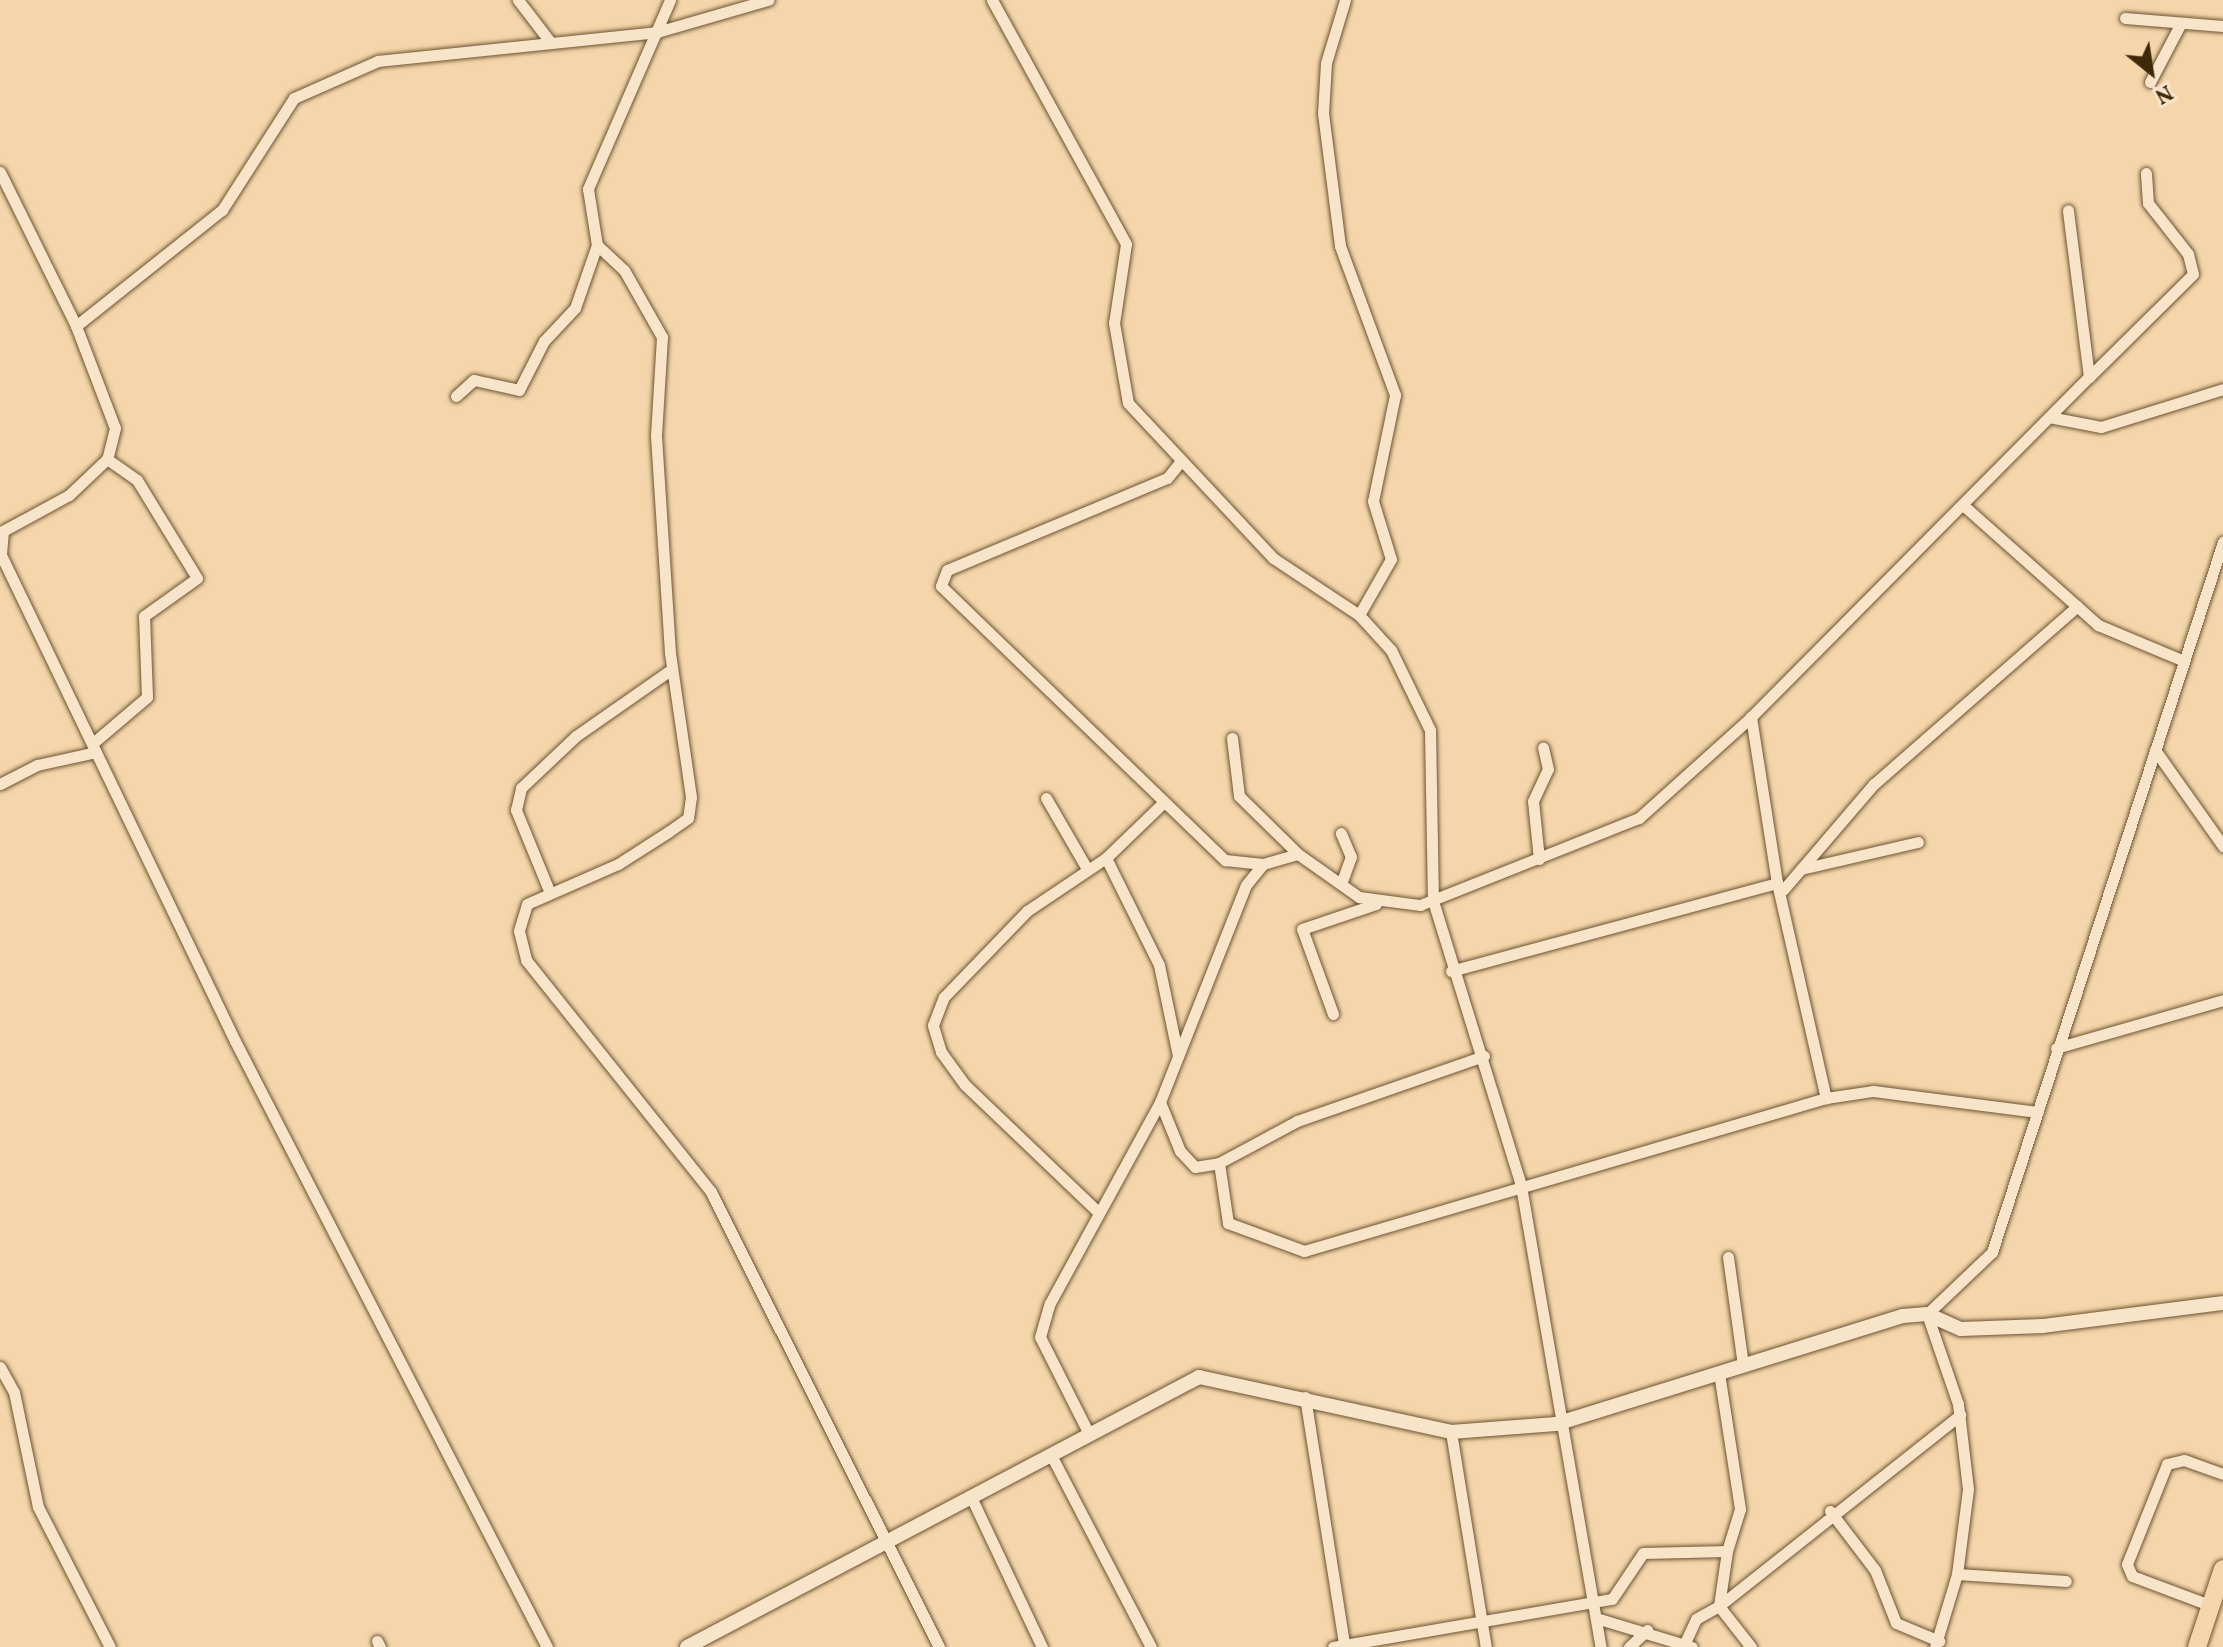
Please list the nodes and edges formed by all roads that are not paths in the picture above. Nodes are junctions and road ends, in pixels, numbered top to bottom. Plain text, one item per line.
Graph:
1 (518, 0) edge
2 (670, 0) edge
3 (768, 0) edge
4 (992, 0) edge
5 (1345, 0) edge
6 (2125, 18) dead end
7 (2181, 23) junction
8 (2223, 26) edge
9 (657, 32) junction
10 (551, 43) junction
11 (2150, 82) dead end
12 (0, 172) edge
13 (2146, 173) dead end
14 (2068, 210) dead end
15 (597, 245) junction
16 (76, 326) junction
17 (2089, 377) junction
18 (2223, 389) edge
19 (456, 396) dead end
20 (2049, 417) junction
21 (107, 459) junction
22 (1181, 461) junction
23 (1963, 505) junction
24 (1, 528) edge
25 (2223, 542) edge
26 (2077, 606) junction
27 (1359, 615) junction
28 (2184, 661) junction
29 (672, 669) junction
30 (1751, 717) junction
31 (1232, 738) dead end
32 (94, 748) junction
33 (1543, 748) dead end
34 (2155, 750) junction
35 (0, 784) edge
36 (1046, 798) dead end
37 (1163, 803) junction
38 (1341, 833) dead end
39 (1918, 842) dead end
40 (2223, 846) edge
41 (1298, 854) junction
42 (1106, 858) junction
43 (1539, 859) junction
44 (1263, 864) junction
45 (1086, 867) junction
46 (1800, 869) junction
47 (1341, 884) junction
48 (1780, 886) junction
49 (550, 893) junction
50 (1433, 901) junction
51 (1376, 904) junction
52 (1451, 971) junction
53 (2223, 1000) edge
54 (1333, 1014) dead end
55 (2056, 1048) junction
56 (1178, 1056) junction
57 (1484, 1056) junction
58 (1826, 1098) junction
59 (1160, 1102) junction
60 (2038, 1112) junction
61 (1219, 1163) junction
62 (1521, 1186) junction
63 (1097, 1211) junction
64 (1728, 1257) dead end
65 (2221, 1305) edge
66 (1927, 1314) junction
67 (1743, 1365) junction
68 (0, 1367) edge
69 (1719, 1373) junction
70 (1305, 1397) junction
71 (1960, 1415) junction
72 (1556, 1424) junction
73 (1088, 1432) junction
74 (1451, 1432) junction
75 (1051, 1455) junction
76 (2223, 1474) edge
77 (972, 1499) junction
78 (1830, 1511) junction
79 (893, 1542) junction
80 (1727, 1551) junction
81 (2223, 1569) edge
82 (1957, 1574) junction
83 (2066, 1581) dead end
84 (1592, 1603) junction
85 (1719, 1606) junction
86 (2212, 1606) junction
87 (1481, 1618) junction
88 (1596, 1618) junction
89 (1647, 1630) junction
90 (1689, 1644) edge
91 (1937, 1644) edge
92 (1338, 1646) edge
93 (110, 1647) edge
94 (547, 1647) edge
95 (687, 1647) edge
96 (939, 1647) edge
97 (1042, 1647) edge
98 (1151, 1647) edge
99 (1486, 1647) edge
100 (1601, 1647) edge
101 (1629, 1647) edge
102 (1751, 1647) edge
103 (2197, 1647) edge

1 - 10 street
2 - 9 street
3 - 9 street
4 - 22 street
5 - 27 street
6 - 7 street
7 - 8 street
7 - 11 street
9 - 10 street
9 - 15 street
10 - 16 street
12 - 16 street
13 - 17 street
14 - 17 street
15 - 19 street
15 - 29 street
16 - 21 street
17 - 20 street
18 - 20 street
20 - 23 street
21 - 24 street
21 - 32 street
22 - 27 street
22 - 37 street
23 - 26 street
23 - 30 street
24 - 32 street
25 - 28 street
26 - 28 street
26 - 46 street
27 - 50 street
28 - 34 street
29 - 49 street
29 - 49 street
30 - 43 street
30 - 48 street
31 - 41 street
32 - 35 street
32 - 94 street
33 - 43 street
34 - 40 street
34 - 55 street
36 - 45 street
37 - 42 street
37 - 44 street
38 - 47 street
39 - 46 street
41 - 44 street
41 - 47 street
42 - 45 street
42 - 56 street
43 - 50 street
44 - 56 street
45 - 63 street
46 - 48 street
47 - 51 street
48 - 52 street
48 - 58 street
49 - 79 street
50 - 51 street
50 - 52 street
51 - 54 street
52 - 57 street
53 - 55 street
55 - 60 street
56 - 59 street
57 - 61 street
57 - 62 street
58 - 60 street
58 - 62 street
59 - 61 street
59 - 63 street
60 - 66 street
61 - 62 street
62 - 72 street
63 - 73 street
64 - 67 street
65 - 66 street
66 - 67 street
66 - 71 street
67 - 69 street
68 - 93 street
69 - 72 street
69 - 80 street
70 - 73 street
70 - 74 street
70 - 92 street
71 - 78 street
71 - 82 street
72 - 74 street
72 - 84 street
73 - 75 street
74 - 87 street
75 - 77 street
75 - 98 street
76 - 86 street
77 - 79 street
77 - 97 street
78 - 85 street
78 - 91 street
79 - 95 street
79 - 96 street
80 - 84 street
80 - 85 street
81 - 86 highway
82 - 83 street
82 - 91 street
84 - 87 street
84 - 88 street
85 - 90 street
85 - 102 street
86 - 103 highway
87 - 92 street
87 - 99 street
88 - 89 street
88 - 100 street
89 - 90 street
89 - 101 street

